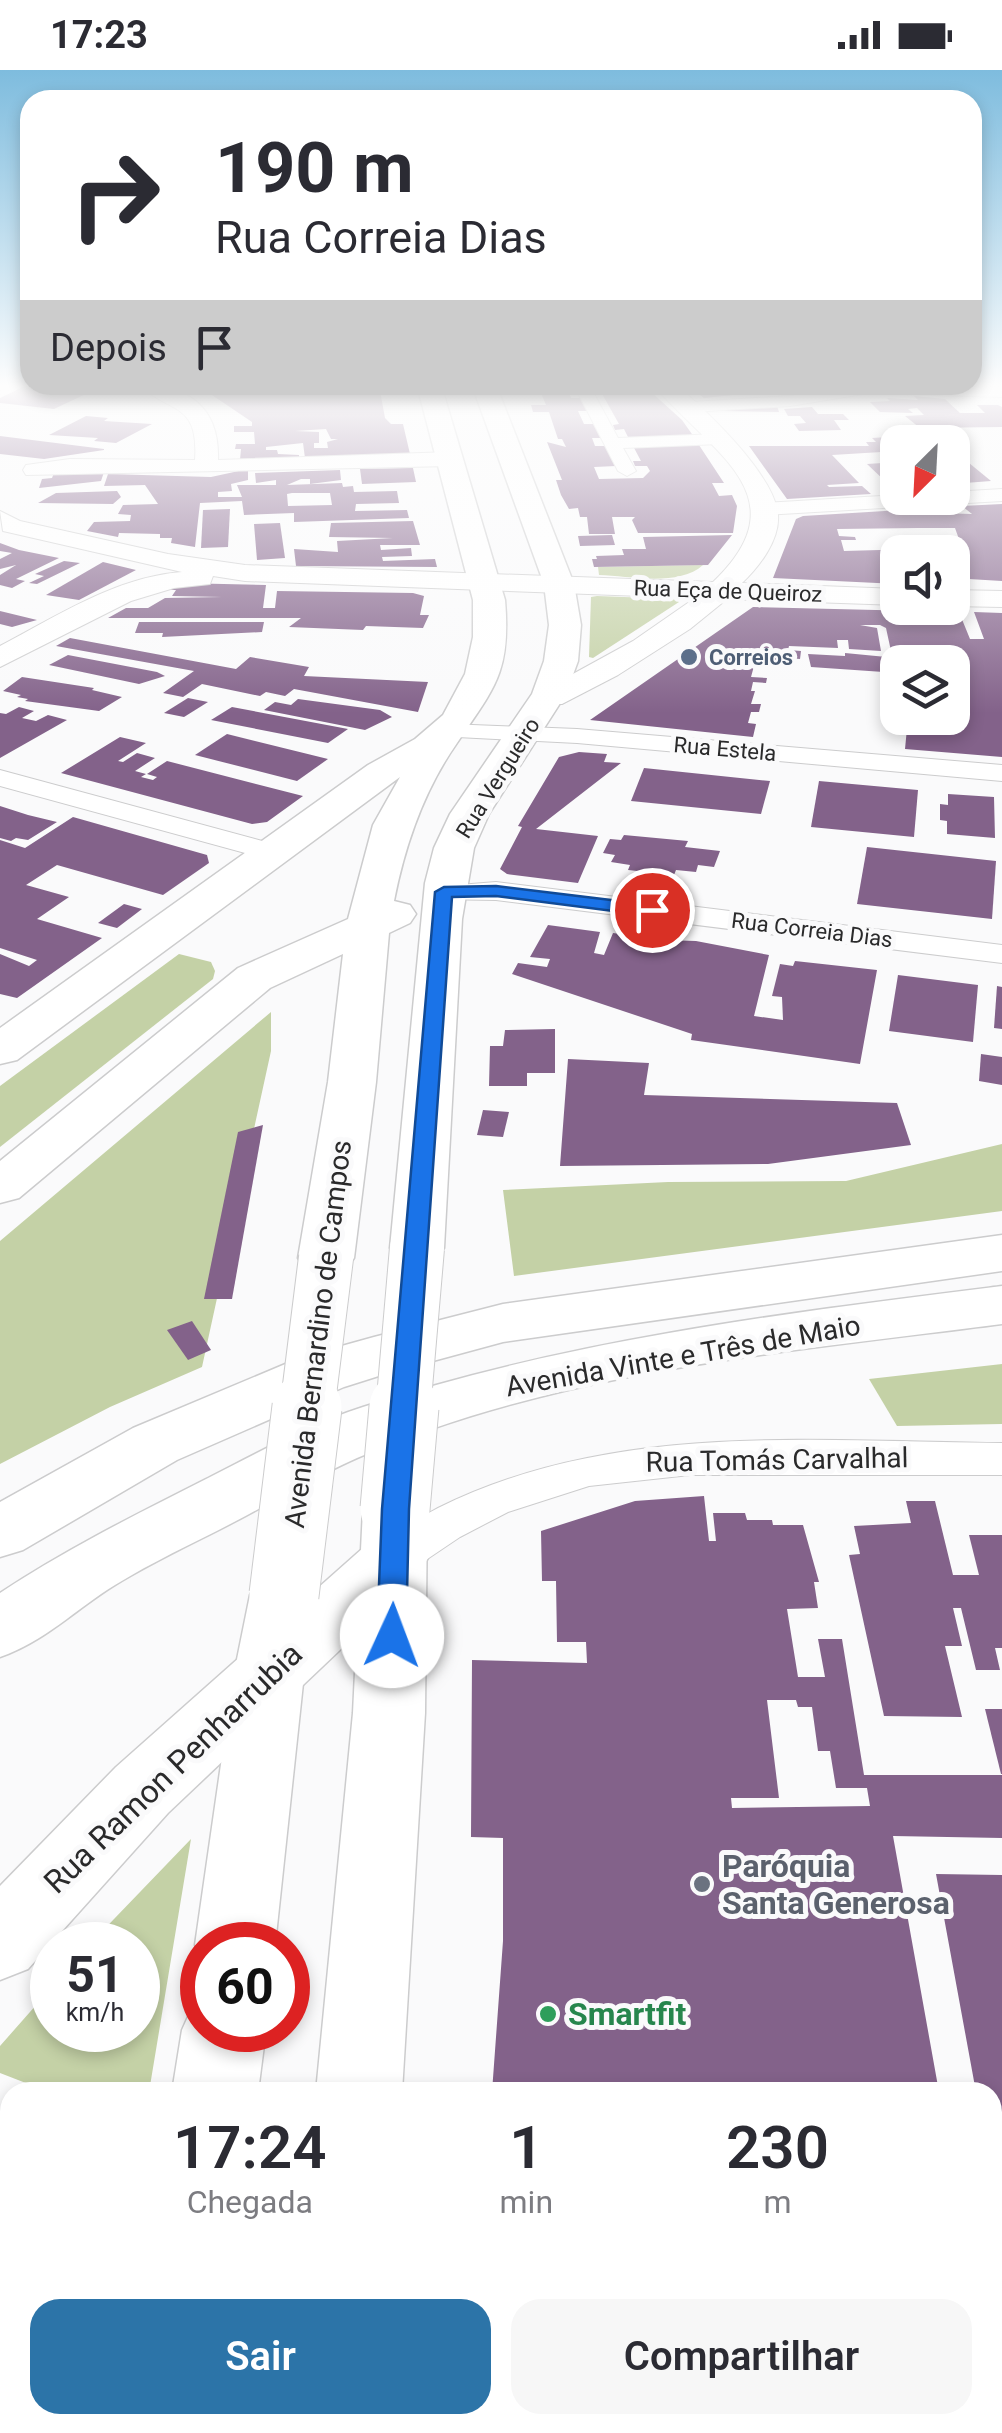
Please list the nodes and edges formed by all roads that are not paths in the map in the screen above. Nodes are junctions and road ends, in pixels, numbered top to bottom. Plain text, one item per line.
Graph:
1 (460, 492) edge
2 (525, 492) edge
3 (754, 492) edge
4 (1002, 495) edge
5 (764, 508) junction
6 (0, 518) edge
7 (168, 562) junction
8 (284, 576) junction
9 (485, 581) junction
10 (559, 584) junction
11 (722, 592) junction
12 (880, 596) edge
13 (115, 597) junction
14 (970, 598) edge
15 (1002, 599) edge
16 (0, 658) edge
17 (550, 698) junction
18 (445, 733) junction
19 (524, 734) junction
20 (1002, 773) edge
21 (0, 778) edge
22 (271, 852) junction
23 (444, 892) junction
24 (368, 926) junction
25 (1002, 954) edge
26 (0, 1050) edge
27 (0, 1187) edge
28 (1002, 1253) edge
29 (1002, 1305) edge
30 (1002, 1459) edge
31 (0, 1532) edge
32 (395, 1533) junction
33 (0, 1629) edge
34 (269, 1674) junction
35 (238, 1922) edge
36 (0, 1942) edge
37 (221, 2052) edge
38 (217, 2082) edge
39 (361, 2082) edge

1 - 9 main road
2 - 10 main road, Rua Vergueiro
3 - 5 street
4 - 5 street
5 - 11 street
6 - 7 street
7 - 8 street
7 - 13 street
8 - 9 street, Rua Eça de Queiroz
8 - 13 street
9 - 10 street, Rua Eça de Queiroz
9 - 18 main road
10 - 11 street, Rua Eça de Queiroz
10 - 17 main road, Rua Vergueiro
11 - 12 street, Rua Eça de Queiroz
11 - 17 street
13 - 16 street
14 - 15 street
17 - 19 main road, Rua Vergueiro
18 - 19 street, Rua Estela
18 - 22 main road
18 - 24 main road, Avenida Bernardino de Campos
19 - 20 street, Rua Estela
19 - 23 main road, Rua Vergueiro
21 - 22 street
22 - 26 main road
23 - 24 main road
23 - 25 street, Rua Correia Dias
23 - 32 main road, bridge
24 - 27 main road
24 - 34 main road, Avenida Bernardino de Campos, bridge
28 - 31 main road, Avenida Vinte e Três de Maio
29 - 33 main road, Avenida Vinte e Três de Maio
30 - 32 street, Rua Tomás Carvalhal
32 - 34 main road, Rua Ramon Penharrubia
32 - 39 main road
34 - 35 main road, Avenida Bernardino de Campos
34 - 36 main road, Rua Ramon Penharrubia
37 - 38 main road

